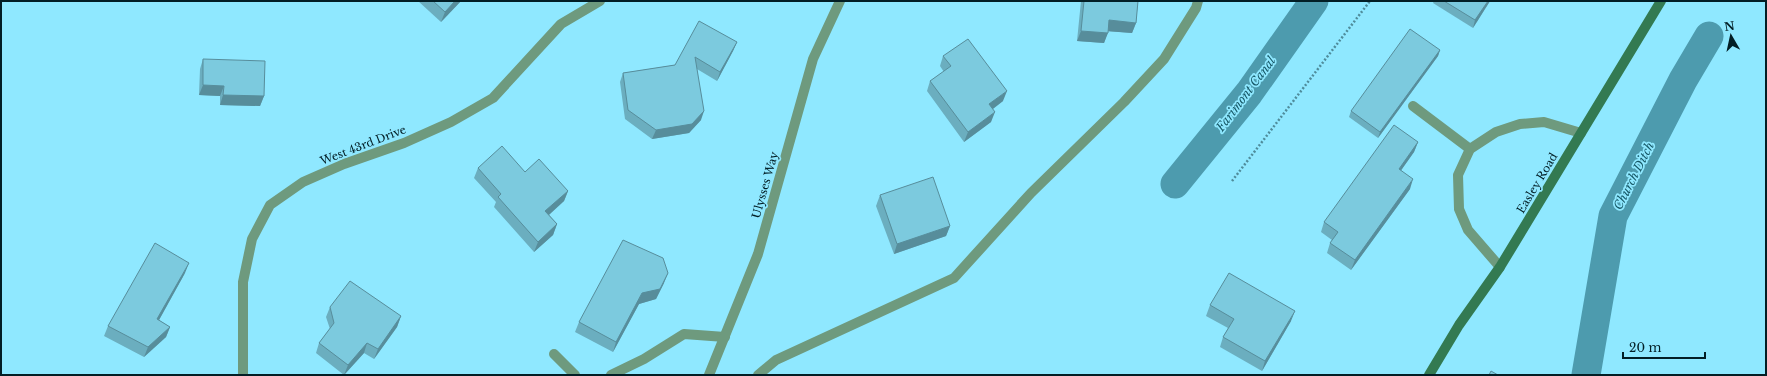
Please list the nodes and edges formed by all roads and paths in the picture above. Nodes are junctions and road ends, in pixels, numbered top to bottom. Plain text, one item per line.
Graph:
1 (600, 1) edge
2 (840, 1) edge
3 (1198, 1) edge
4 (1370, 1) edge
5 (1661, 1) edge
6 (1413, 106) dead end
7 (1581, 133) junction
8 (1470, 149) junction
9 (1232, 181) dead end
10 (1500, 267) junction
11 (725, 337) junction
12 (554, 354) dead end
13 (243, 375) edge
14 (575, 375) edge
15 (611, 375) edge
16 (709, 375) edge
17 (758, 375) edge
18 (1429, 375) edge

1 - 13 street, West 43rd Drive
2 - 11 street, Ulysses Way
3 - 17 street
4 - 9 path
5 - 7 street, Easley Road
6 - 8 street
7 - 8 street
7 - 10 street, Easley Road
8 - 10 street
10 - 18 street, Easley Road
11 - 15 street
11 - 16 street, Ulysses Way
12 - 14 street

